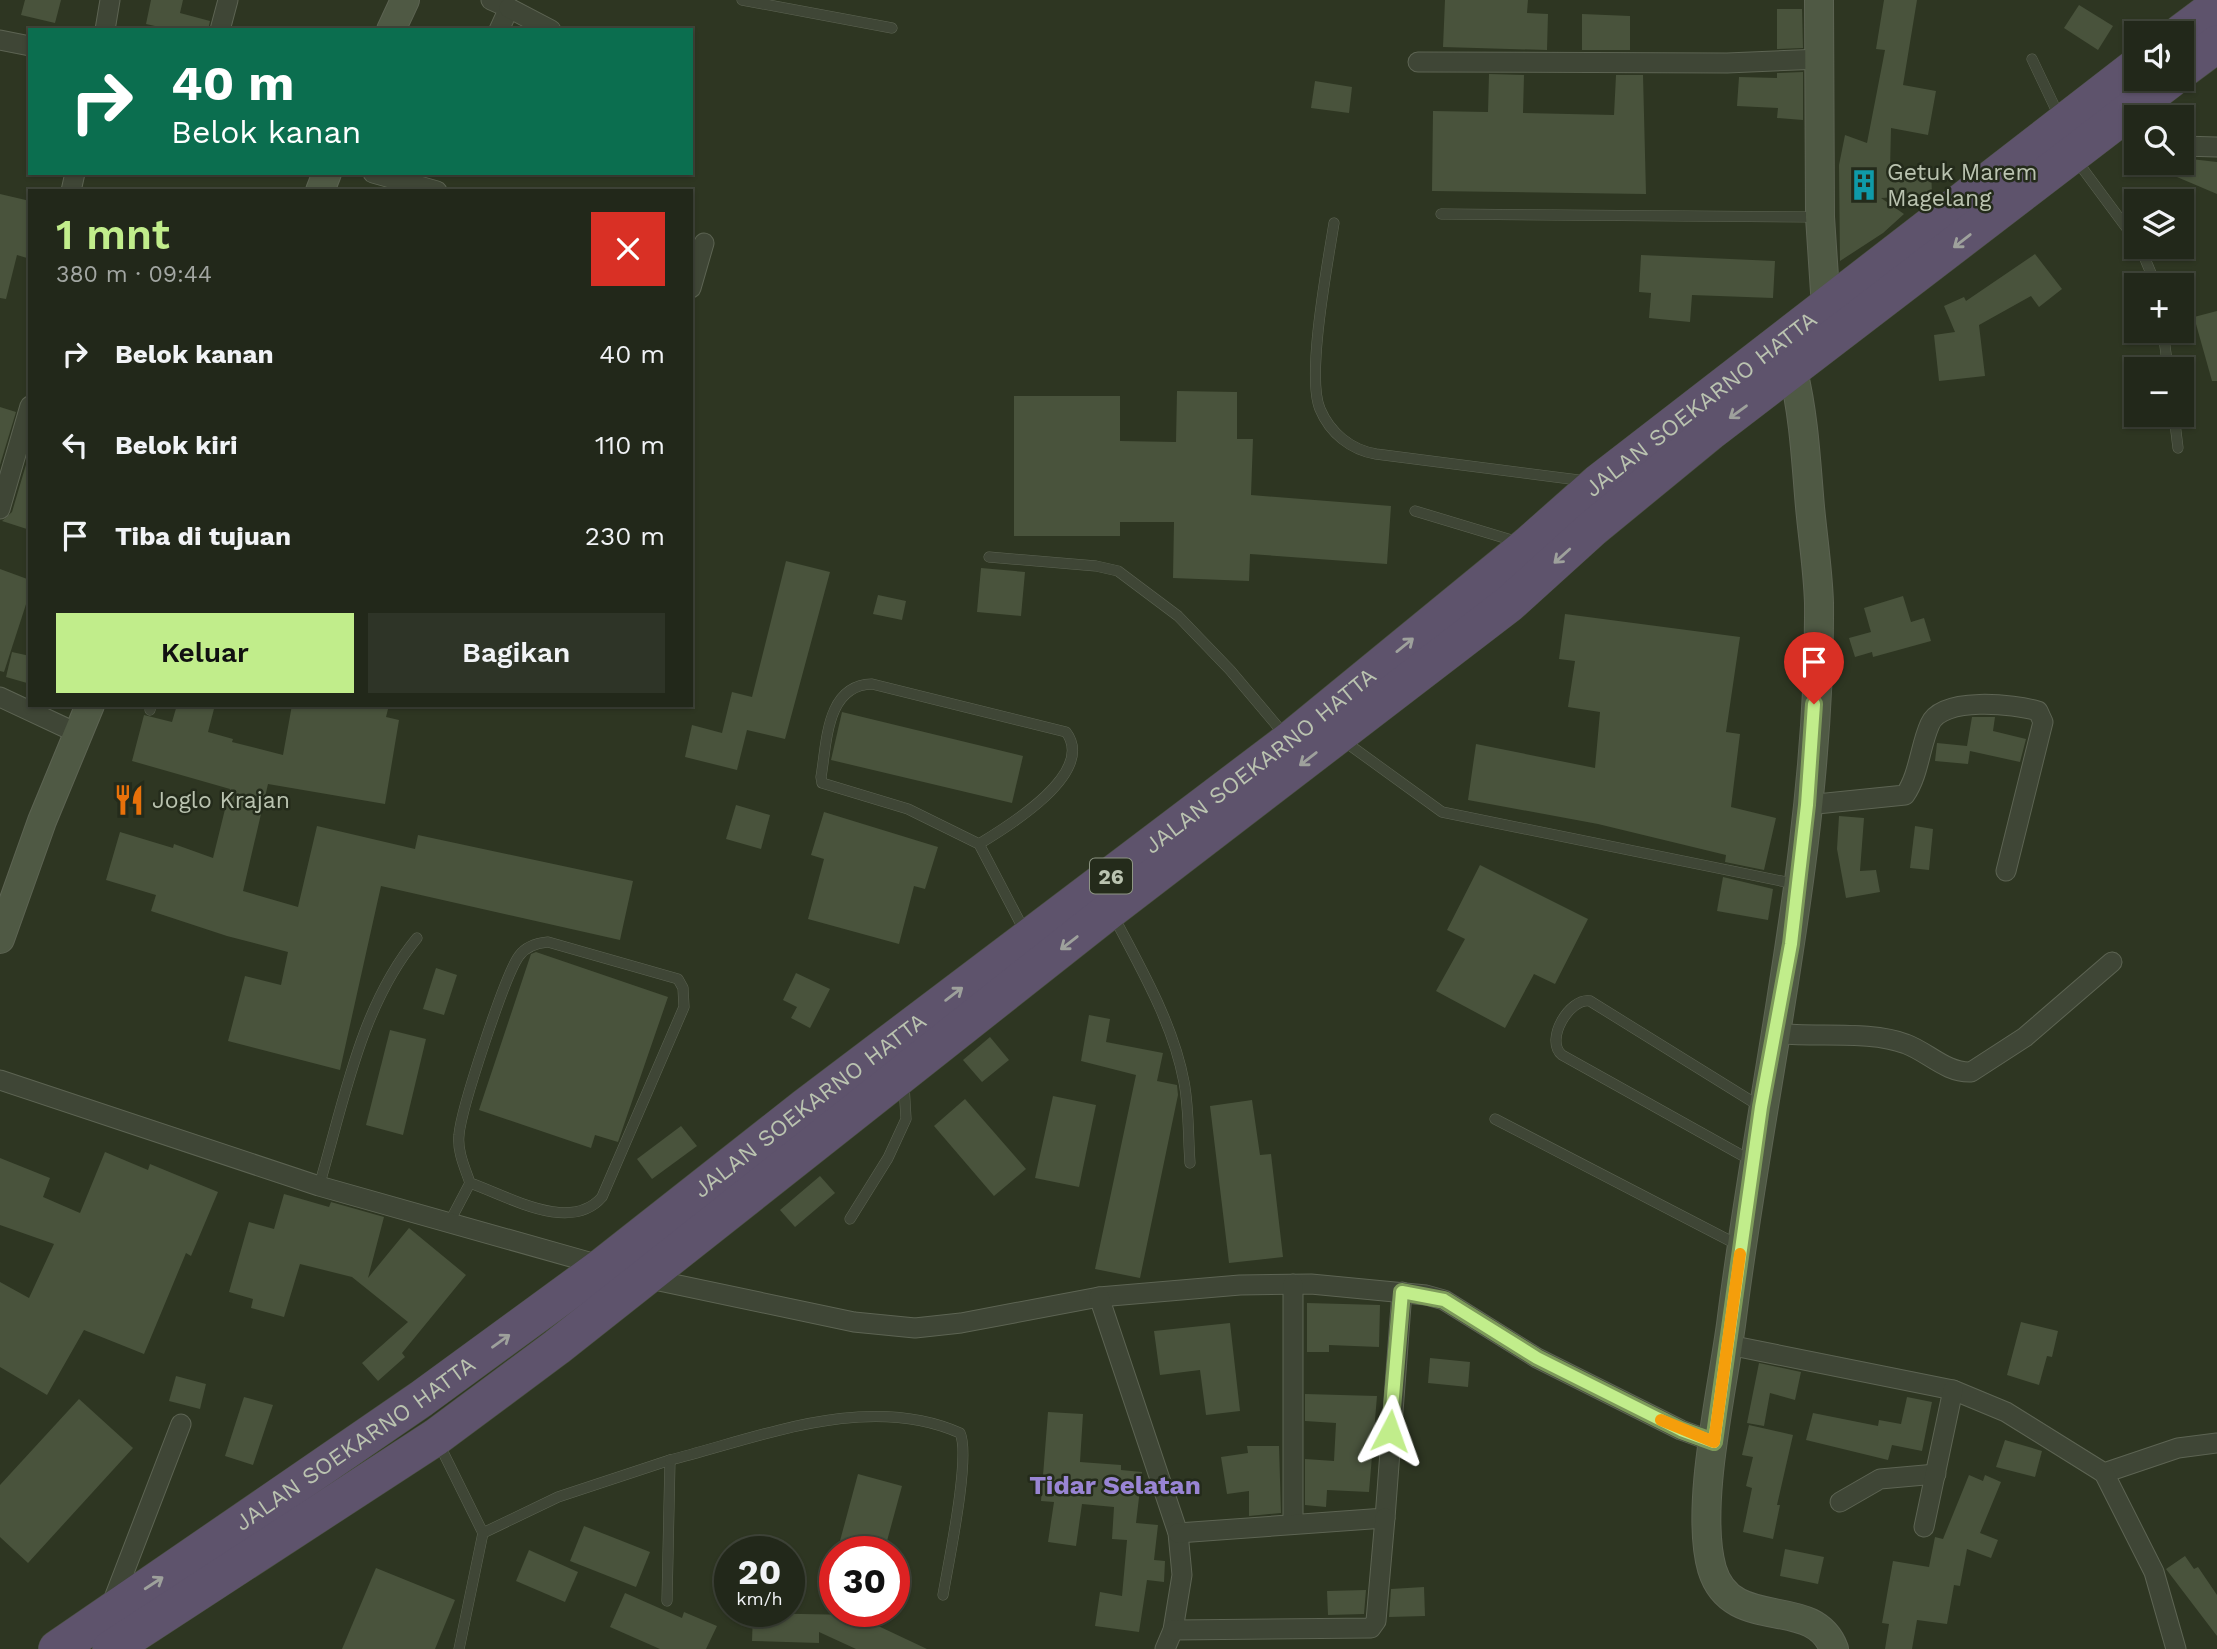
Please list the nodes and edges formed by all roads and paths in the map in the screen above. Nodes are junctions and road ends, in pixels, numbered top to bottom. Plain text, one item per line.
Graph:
1 (110, 0) edge
2 (228, 0) edge
3 (405, 0) edge
4 (742, 0) edge
5 (1819, 0) edge
6 (500, 4) edge
7 (2217, 6) edge
8 (2194, 23) edge
9 (104, 28) edge
10 (221, 28) edge
11 (392, 28) edge
12 (499, 28) edge
13 (547, 28) edge
14 (892, 28) dead end
15 (0, 40) edge
16 (2217, 44) edge
17 (28, 46) edge
18 (1821, 59) junction
19 (2032, 59) dead end
20 (2194, 61) edge
21 (1418, 62) dead end
22 (2124, 79) edge
23 (2159, 91) edge
24 (2144, 105) edge
25 (2124, 121) edge
26 (2067, 138) junction
27 (2194, 146) edge
28 (2217, 147) edge
29 (384, 175) edge
30 (433, 184) edge
31 (1441, 215) dead end
32 (1820, 217) junction
33 (1334, 223) dead end
34 (2124, 223) edge
35 (705, 243) dead end
36 (693, 276) edge
37 (1826, 307) junction
38 (1793, 371) junction
39 (28, 413) edge
40 (2175, 427) edge
41 (2178, 448) dead end
42 (1598, 483) junction
43 (0, 509) edge
44 (1415, 511) dead end
45 (1581, 519) junction
46 (1528, 545) junction
47 (989, 557) dead end
48 (0, 697) edge
49 (89, 707) edge
50 (79, 734) junction
51 (1338, 736) junction
52 (1290, 740) junction
53 (1807, 805) junction
54 (979, 844) junction
55 (2006, 870) dead end
56 (1798, 884) junction
57 (1110, 911) junction
58 (417, 938) dead end
59 (1029, 938) junction
60 (0, 939) edge
61 (2112, 962) dead end
62 (1774, 1033) junction
63 (902, 1074) junction
64 (0, 1080) edge
65 (1761, 1107) junction
66 (1495, 1119) dead end
67 (1753, 1162) junction
68 (1190, 1163) dead end
69 (470, 1183) junction
70 (319, 1186) junction
71 (849, 1219) dead end
72 (449, 1223) junction
73 (1741, 1247) junction
74 (603, 1266) junction
75 (645, 1278) junction
76 (1293, 1284) junction
77 (1402, 1292) junction
78 (1099, 1297) junction
79 (1729, 1345) junction
80 (1953, 1390) junction
81 (181, 1424) dead end
82 (436, 1437) junction
83 (1712, 1441) junction
84 (2217, 1443) edge
85 (670, 1460) junction
86 (2104, 1473) junction
87 (1936, 1475) junction
88 (1840, 1502) dead end
89 (1385, 1518) junction
90 (1293, 1524) junction
91 (1924, 1527) dead end
92 (483, 1533) junction
93 (1178, 1533) junction
94 (943, 1595) dead end
95 (667, 1601) dead end
96 (109, 1612) junction
97 (1173, 1630) junction
98 (1263, 1639) edge
99 (57, 1649) edge
100 (111, 1649) edge
101 (459, 1649) edge
102 (1165, 1649) edge
103 (1834, 1649) edge
104 (2176, 1649) edge

1 - 9 street
2 - 10 street
3 - 11 street
4 - 14 lane
5 - 18 street
6 - 12 street
6 - 13 street
7 - 8 highway
15 - 17 street
16 - 20 highway
18 - 21 street
18 - 32 street
19 - 26 lane
22 - 26 highway, JALAN SOEKARNO HATTA / 26
23 - 24 highway, JALAN SOEKARNO HATTA / 26
25 - 26 highway, JALAN SOEKARNO HATTA / 26
26 - 34 lane
26 - 37 highway, JALAN SOEKARNO HATTA / 26
26 -> 38 highway, JALAN SOEKARNO HATTA / 26
27 - 28 street
29 - 30 street
31 - 32 lane
32 - 37 street
33 - 42 lane
35 - 36 street
37 - 42 highway, JALAN SOEKARNO HATTA / 26
38 -> 45 highway, JALAN SOEKARNO HATTA / 26
38 - 53 street
39 - 43 street
40 - 41 lane
42 - 45 highway, JALAN SOEKARNO HATTA / 26
44 - 46 lane
45 - 46 highway, JALAN SOEKARNO HATTA / 26
45 -> 51 highway, JALAN SOEKARNO HATTA / 26
52 -> 46 highway, JALAN SOEKARNO HATTA / 26
47 - 52 lane
48 - 50 street
49 - 50 street
50 - 60 street
51 - 56 lane
51 -> 57 highway, JALAN SOEKARNO HATTA / 26
52 - 59 highway, JALAN SOEKARNO HATTA / 26
53 - 55 street
53 - 56 street
54 - 54 lane
54 - 59 lane
56 - 62 street
57 -> 63 highway, JALAN SOEKARNO HATTA / 26
57 - 68 lane
58 - 70 lane
74 -> 59 highway, JALAN SOEKARNO HATTA / 26
61 - 62 street
62 - 65 street
63 - 71 lane
63 - 75 highway, JALAN SOEKARNO HATTA / 26
64 - 70 street
65 - 67 street
65 - 67 lane
66 - 73 lane
67 - 73 street
69 - 69 lane
69 - 72 lane
70 - 72 street
72 - 74 street
73 - 79 street
96 -> 74 highway, JALAN SOEKARNO HATTA / 26
75 - 78 street
75 - 82 highway, JALAN SOEKARNO HATTA / 26
76 - 77 street
76 - 78 street
76 - 90 street
77 - 83 street
77 - 89 street
78 - 93 street
79 - 80 street
79 - 83 street
80 - 86 street
80 - 87 street
81 - 96 street
82 - 92 lane
82 - 100 highway, JALAN SOEKARNO HATTA / 26
83 - 103 street
84 - 86 street
85 - 92 lane
85 - 94 lane
85 - 95 lane
86 - 104 street
87 - 88 street
87 - 91 street
89 - 90 street
89 - 98 street
90 - 93 street
92 - 101 lane
93 - 97 street
96 - 99 highway, JALAN SOEKARNO HATTA / 26
97 - 98 street
97 - 102 street

